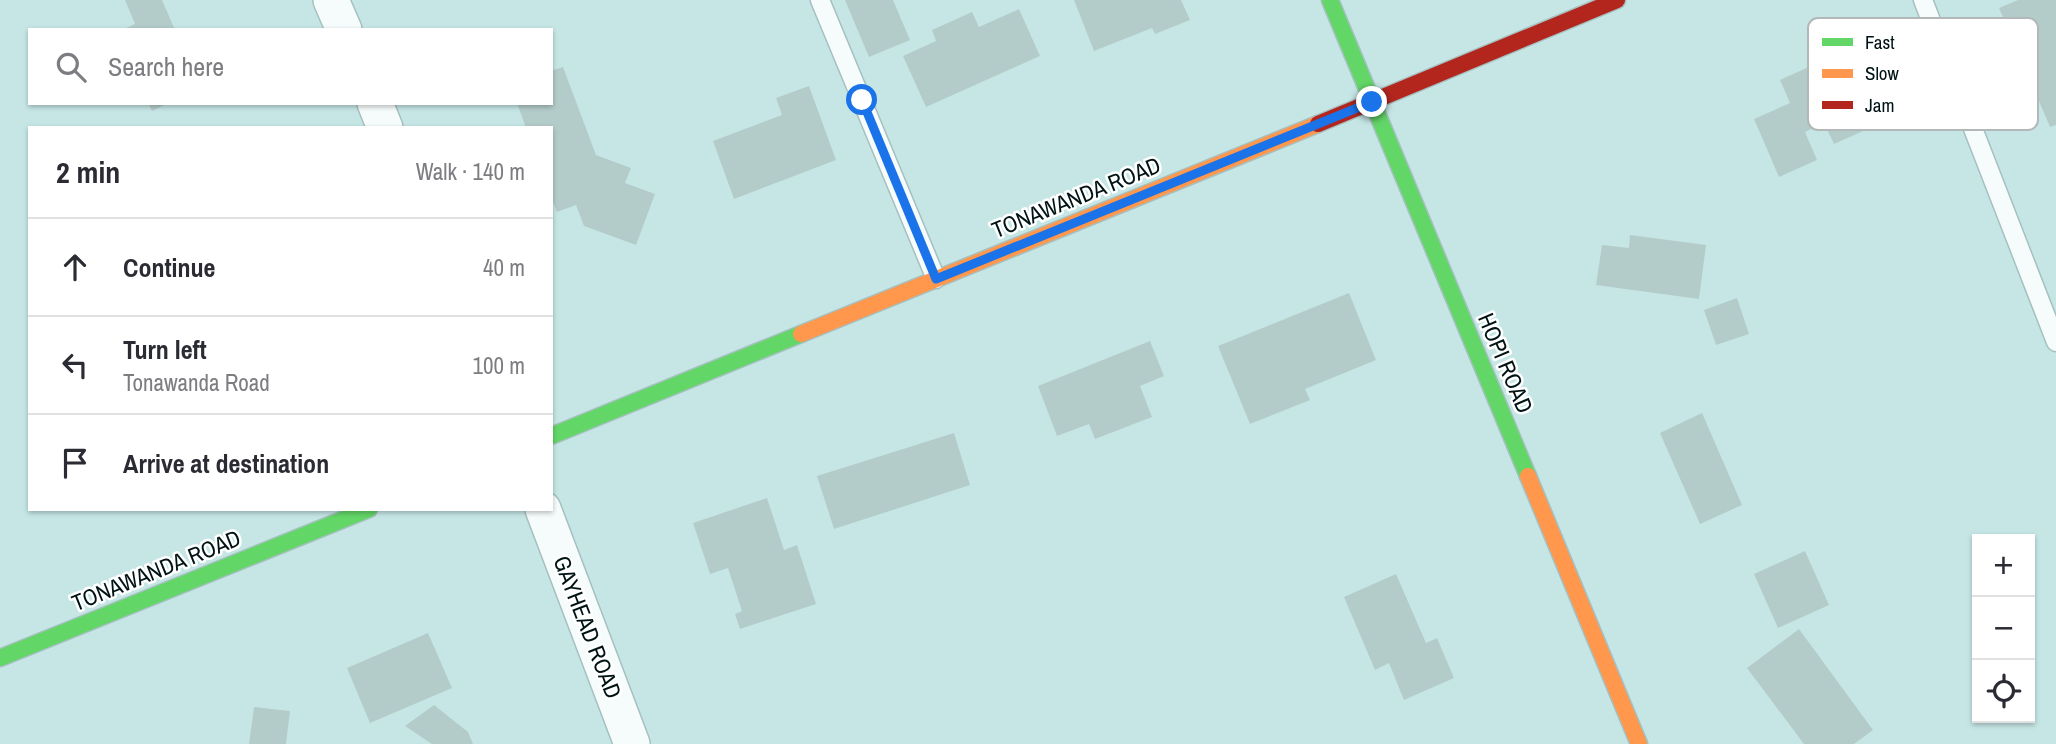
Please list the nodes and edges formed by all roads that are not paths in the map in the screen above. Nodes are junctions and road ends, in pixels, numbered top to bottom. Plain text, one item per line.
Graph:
1 (331, 0) edge
2 (820, 0) edge
3 (1330, 0) edge
4 (1617, 0) edge
5 (1923, 0) edge
6 (1930, 18) edge
7 (343, 28) edge
8 (1372, 102) junction
9 (376, 105) edge
10 (384, 126) edge
11 (1974, 130) edge
12 (936, 279) junction
13 (2056, 342) edge
14 (553, 435) edge
15 (364, 511) edge
16 (544, 511) edge
17 (0, 658) edge
18 (632, 744) edge
19 (1639, 744) edge

1 - 7 street
2 - 12 lane
3 - 8 street, HOPI ROAD
4 - 8 street, TONAWANDA ROAD
5 - 6 lane
8 - 12 street, TONAWANDA ROAD
8 - 19 street, HOPI ROAD
9 - 10 street
11 - 13 lane
12 - 14 street, TONAWANDA ROAD
15 - 17 street, TONAWANDA ROAD
16 - 18 street, GAYHEAD ROAD

